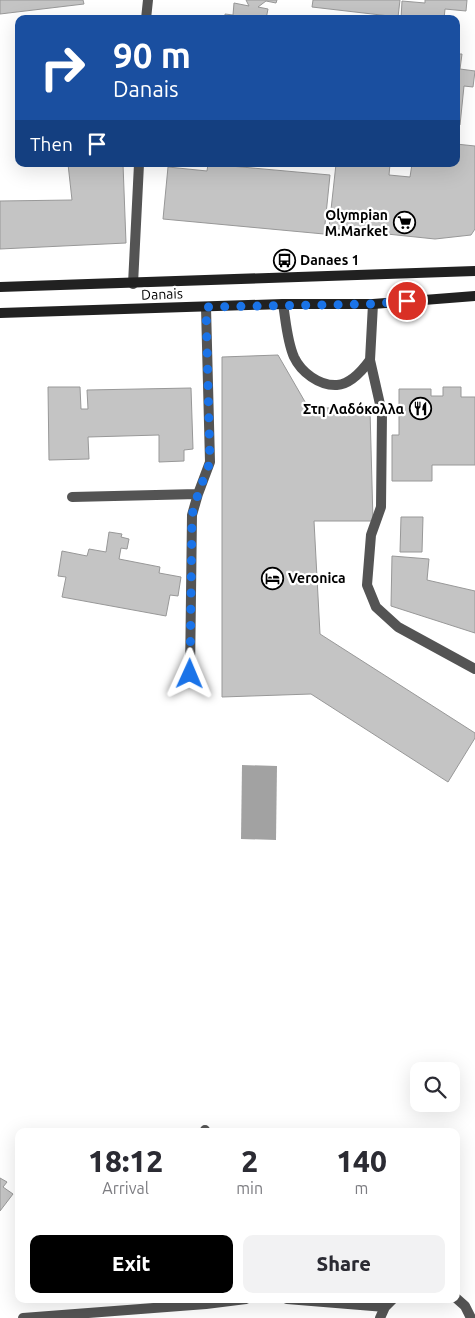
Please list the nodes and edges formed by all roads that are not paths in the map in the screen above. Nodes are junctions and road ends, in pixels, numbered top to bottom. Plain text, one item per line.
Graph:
1 (148, 0) edge
2 (146, 15) edge
3 (139, 167) edge
4 (475, 271) edge
5 (133, 284) junction
6 (0, 287) edge
7 (475, 296) edge
8 (283, 304) junction
9 (373, 304) junction
10 (206, 307) junction
11 (0, 313) edge
12 (370, 360) junction
13 (198, 494) junction
14 (72, 496) dead end
15 (475, 669) edge
16 (190, 674) dead end
17 (460, 1302) edge
18 (184, 1303) edge
19 (336, 1303) edge
20 (389, 1303) edge
21 (385, 1307) junction
22 (23, 1318) edge
23 (380, 1318) edge
24 (471, 1318) edge

1 - 2 street
3 - 5 street
4 - 5 main road, Danais
5 - 6 main road, Danais
7 - 9 main road, Danais
8 - 9 main road, Danais
8 - 10 main road, Danais
8 - 12 street
9 - 12 street
10 - 11 main road, Danais
10 - 13 street
12 - 15 street
13 - 14 street
13 - 16 street
17 - 24 street
18 - 22 street
19 - 21 street
20 - 21 street
21 - 23 street

